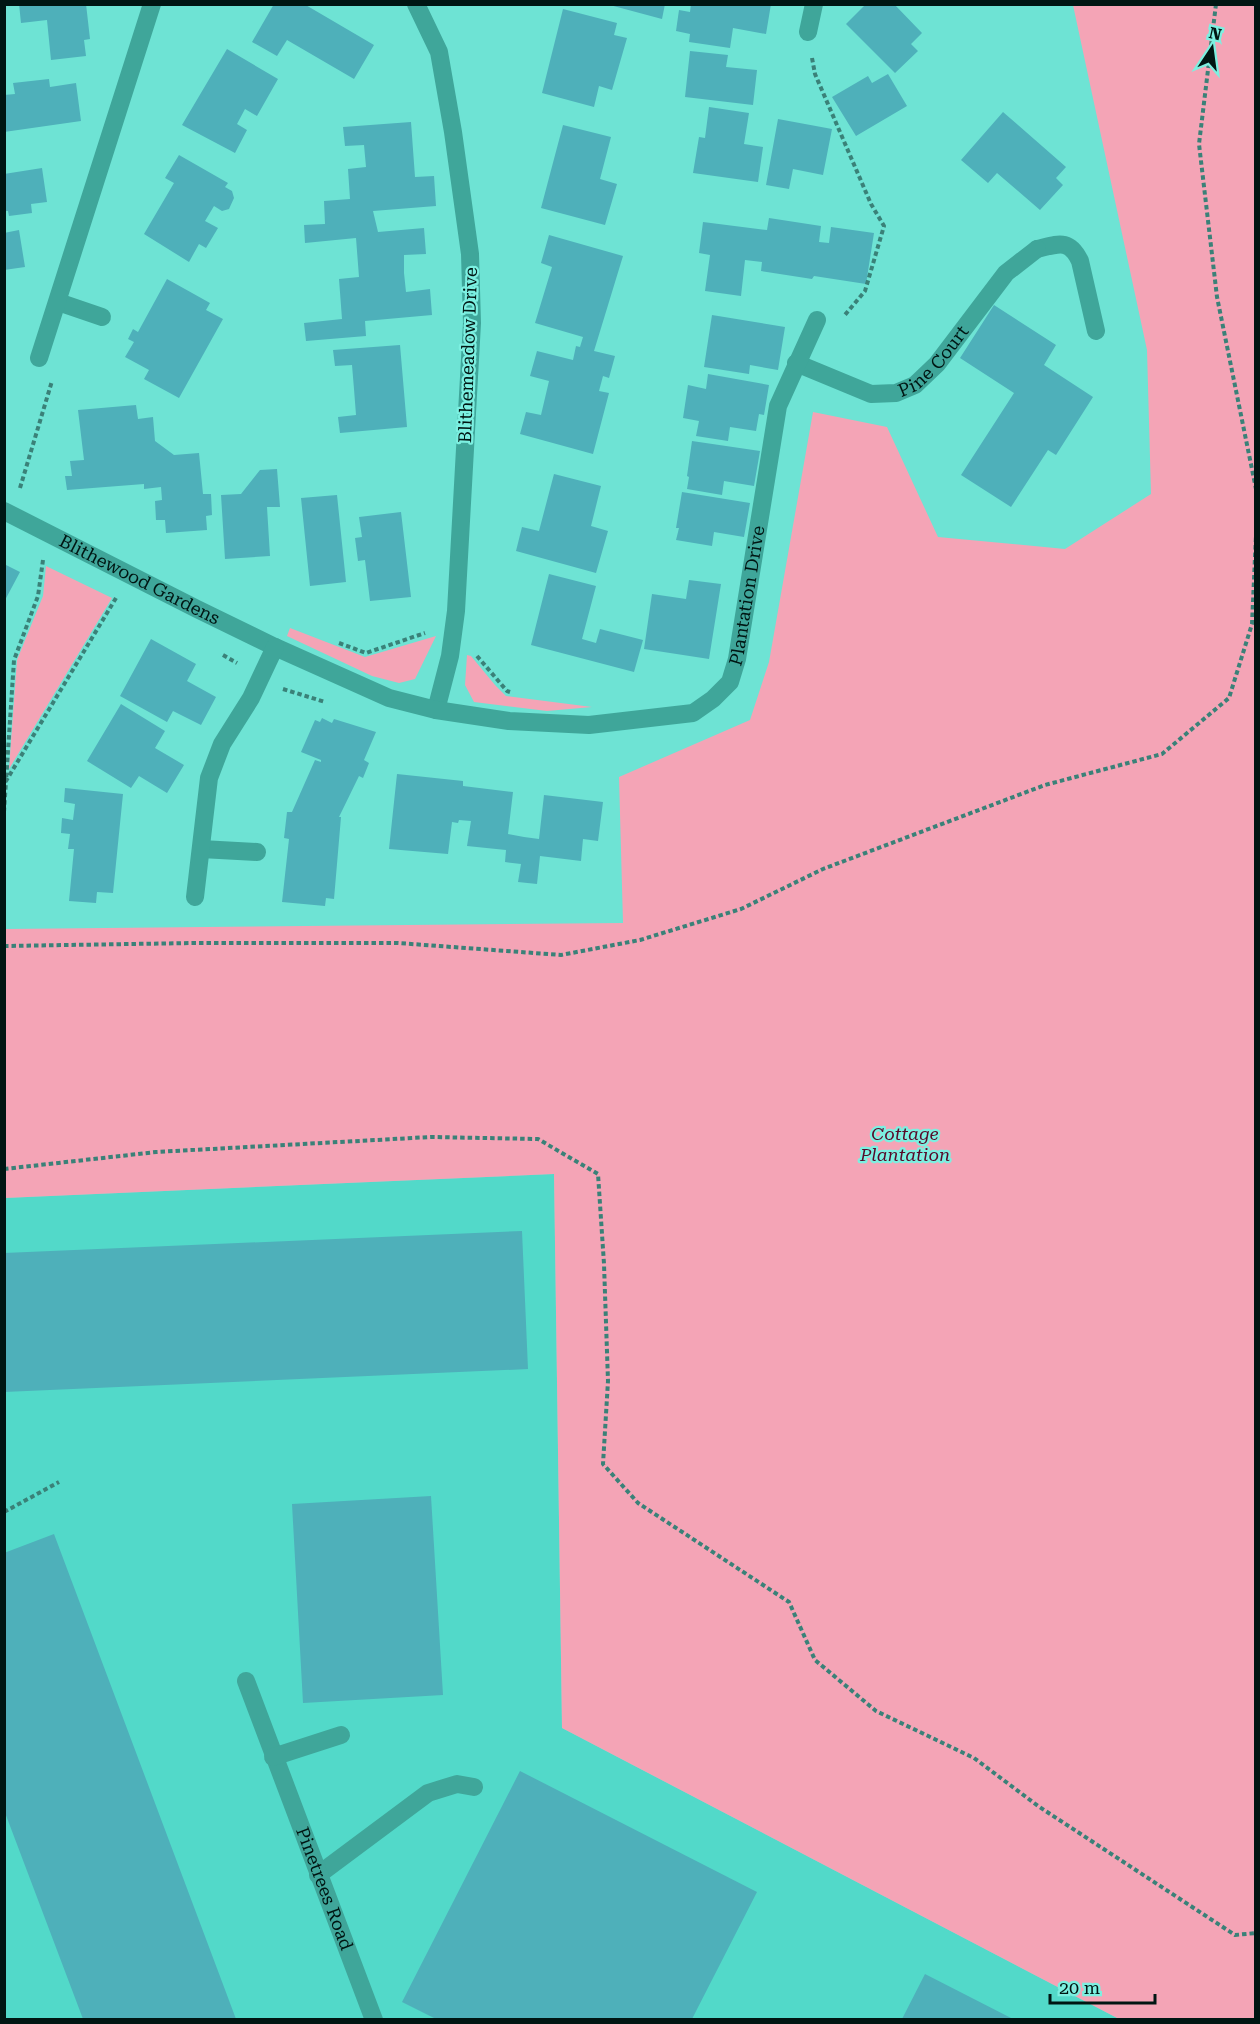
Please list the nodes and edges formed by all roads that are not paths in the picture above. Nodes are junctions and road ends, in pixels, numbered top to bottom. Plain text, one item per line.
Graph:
1 (152, 4) edge
2 (416, 4) edge
3 (814, 4) edge
4 (808, 32) road end
5 (58, 302) junction
6 (102, 317) dead end
7 (817, 320) road end
8 (1096, 331) dead end
9 (39, 358) road end
10 (796, 363) junction
11 (8, 513) edge
12 (275, 647) junction
13 (436, 710) junction
14 (201, 849) junction
15 (257, 852) dead end
16 (195, 897) dead end
17 (246, 1681) dead end
18 (341, 1735) dead end
19 (273, 1757) junction
20 (474, 1786) dead end
21 (318, 1875) junction
22 (374, 2019) edge

1 - 5 street
2 - 13 street, Blithemeadow Drive
3 - 4 street
5 - 6 street
5 - 9 street
7 - 10 street, Plantation Drive
8 - 10 street, Pine Court
10 - 13 street, Plantation Drive
11 - 12 street, Blithewood Gardens
12 - 13 street, Blithewood Gardens
12 - 14 street
14 - 15 street
14 - 16 street
17 - 19 street, Pinetrees Road
18 - 19 street
19 - 21 street, Pinetrees Road
20 - 21 street
21 - 22 street, Pinetrees Road

